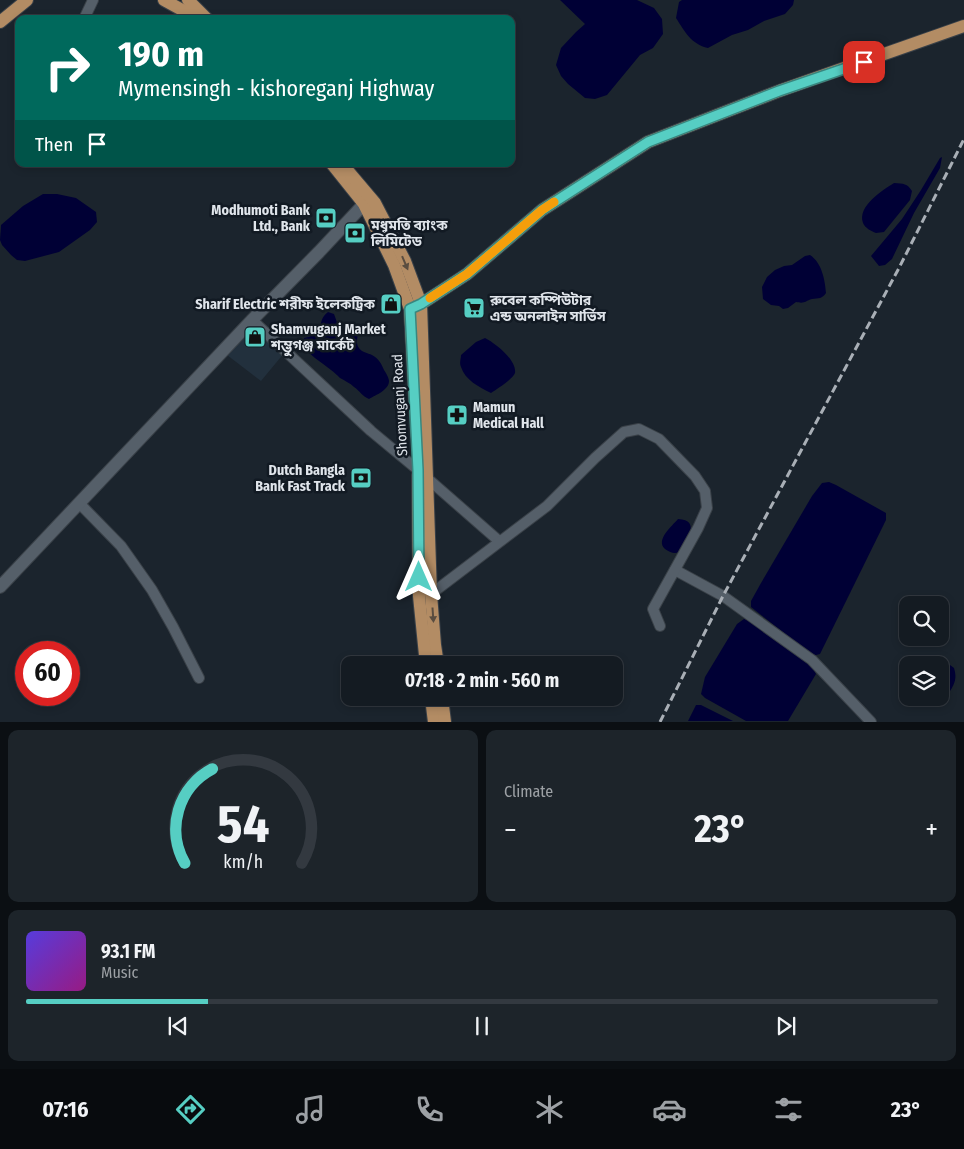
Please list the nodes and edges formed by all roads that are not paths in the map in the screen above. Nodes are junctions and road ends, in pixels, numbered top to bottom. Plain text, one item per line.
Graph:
1 (93, 0) edge
2 (164, 0) edge
3 (27, 1) edge
4 (188, 10) edge
5 (86, 15) edge
6 (0, 22) edge
7 (964, 26) edge
8 (334, 167) edge
9 (345, 167) edge
10 (364, 204) junction
11 (415, 307) junction
12 (252, 320) junction
13 (423, 474) junction
14 (79, 503) junction
15 (499, 541) junction
16 (675, 570) junction
17 (0, 588) edge
18 (431, 594) junction
19 (660, 626) dead end
20 (425, 656) edge
21 (437, 656) edge
22 (199, 678) dead end
23 (432, 706) edge
24 (443, 706) edge
25 (434, 722) edge
26 (445, 722) edge
27 (871, 722) edge

1 - 5 street
2 - 4 main road
3 - 6 main road
7 - 11 main road
8 - 10 main road, Shomvuganj Road
9 -> 11 main road, Shomvuganj Road
10 - 11 main road, Shomvuganj Road
10 - 12 street
11 - 13 main road, Shomvuganj Road
12 - 13 street
12 - 14 street
13 - 15 street
13 - 18 main road, Shomvuganj Road
13 - 20 main road, Shomvuganj Road
14 - 17 street
14 - 22 street
15 - 16 street
15 - 18 street
16 - 19 street
16 - 27 street
18 -> 21 main road, Shomvuganj Road
23 - 25 main road
24 - 26 main road

